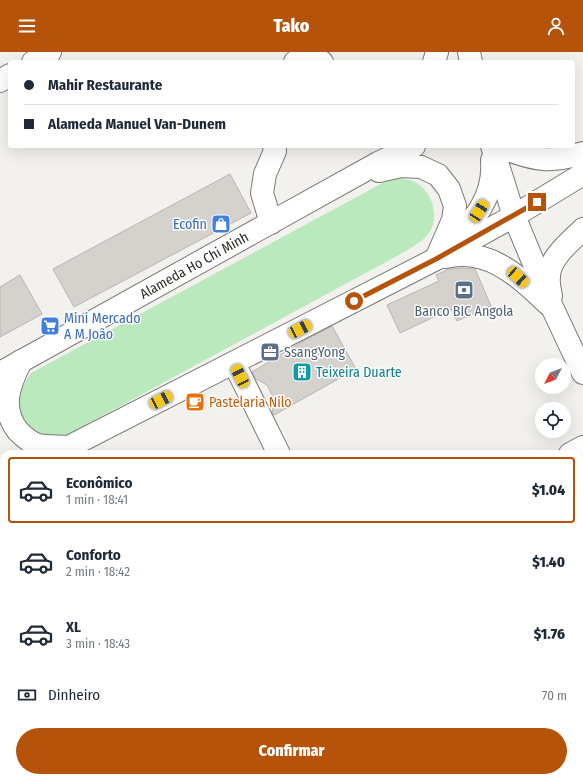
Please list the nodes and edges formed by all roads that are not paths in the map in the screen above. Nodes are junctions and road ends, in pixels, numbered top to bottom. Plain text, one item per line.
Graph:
1 (50, 52) edge
2 (36, 60) edge
3 (299, 60) edge
4 (317, 60) edge
5 (274, 148) edge
6 (386, 148) edge
7 (410, 148) edge
8 (491, 148) edge
9 (492, 148) edge
10 (503, 148) edge
11 (583, 153) edge
12 (583, 174) edge
13 (346, 181) junction
14 (514, 216) junction
15 (271, 223) junction
16 (583, 229) edge
17 (436, 259) junction
18 (552, 307) junction
19 (21, 361) junction
20 (234, 363) junction
21 (0, 373) edge
22 (583, 373) edge
23 (62, 450) edge
24 (278, 450) edge

1 - 2 main road
3 - 4 main road
5 - 15 main road
6 - 13 main road
7 - 13 main road
8 - 17 main road
9 - 14 main road
10 - 11 main road
12 - 14 main road
13 - 15 main road, Alameda Ho Chi Minh
13 - 17 main road
14 - 17 main road
14 - 18 main road
15 - 19 main road, Alameda Ho Chi Minh
16 - 18 main road
17 - 18 main road
17 - 20 main road
18 - 22 main road
19 - 21 main road, Alameda Ho Chi Minh
19 - 23 main road
20 - 23 main road
20 - 24 main road

